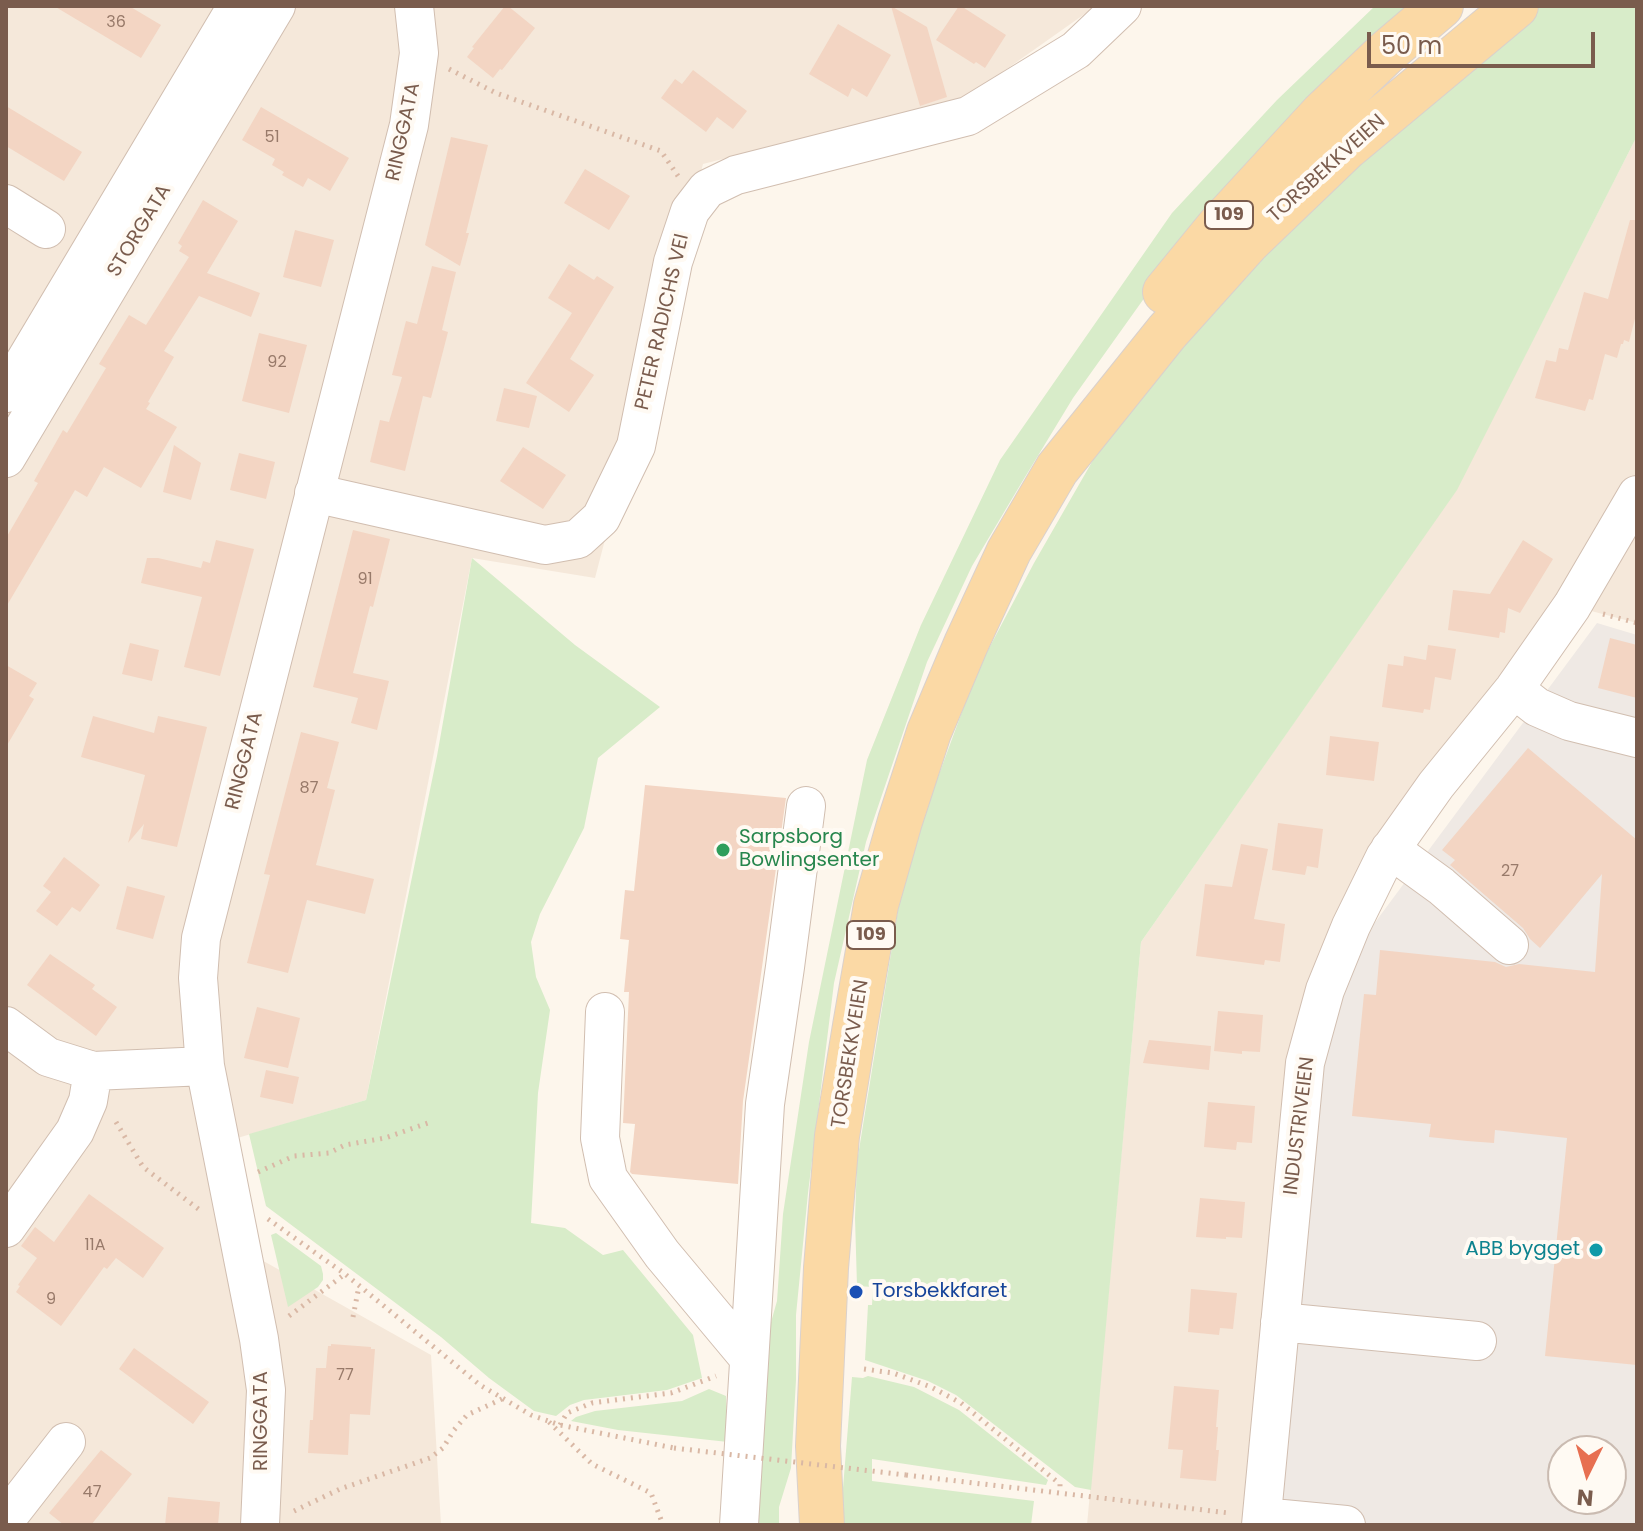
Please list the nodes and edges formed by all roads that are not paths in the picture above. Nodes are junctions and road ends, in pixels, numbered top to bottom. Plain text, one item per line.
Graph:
1 (237, 6) edge
2 (276, 6) edge
3 (414, 6) edge
4 (1122, 6) edge
5 (1441, 6) edge
6 (1516, 6) edge
7 (6, 204) edge
8 (46, 229) dead end
9 (6, 393) edge
10 (6, 458) edge
11 (1063, 462) junction
12 (314, 493) junction
13 (1637, 495) edge
14 (1514, 689) junction
15 (1637, 738) edge
16 (806, 806) dead end
17 (1390, 849) junction
18 (1509, 945) dead end
19 (605, 1012) dead end
20 (6, 1026) edge
21 (205, 1066) junction
22 (93, 1071) junction
23 (6, 1228) edge
24 (1280, 1322) junction
25 (1477, 1341) dead end
26 (748, 1357) junction
27 (66, 1442) dead end
28 (818, 1446) junction
29 (6, 1519) edge
30 (1262, 1521) edge
31 (274, 1522) edge
32 (739, 1525) edge
33 (805, 1525) edge
34 (822, 1525) edge
35 (1346, 1525) edge

1 - 9 street, STORGATA
2 - 10 street, STORGATA
3 - 12 street, RINGGATA
4 - 12 street, PETER RADICHS VEI
5 - 11 main road, TORSBEKKVEIEN / 109
6 - 11 main road, TORSBEKKVEIEN / 109
7 - 8 street
11 - 28 main road, TORSBEKKVEIEN / 109
12 - 21 street, RINGGATA
13 - 14 street, INDUSTRIVEIEN
14 - 15 street
14 - 17 street, INDUSTRIVEIEN
16 - 26 street
17 - 18 street
17 - 24 street, INDUSTRIVEIEN
19 - 26 street
20 - 22 street
21 - 22 street
21 - 31 street, RINGGATA
22 - 23 street
24 - 25 street
24 - 30 street, INDUSTRIVEIEN
26 - 32 street
27 - 29 street
28 - 33 main road, TORSBEKKVEIEN / 109
28 - 34 main road, TORSBEKKVEIEN / 109
30 - 35 street

